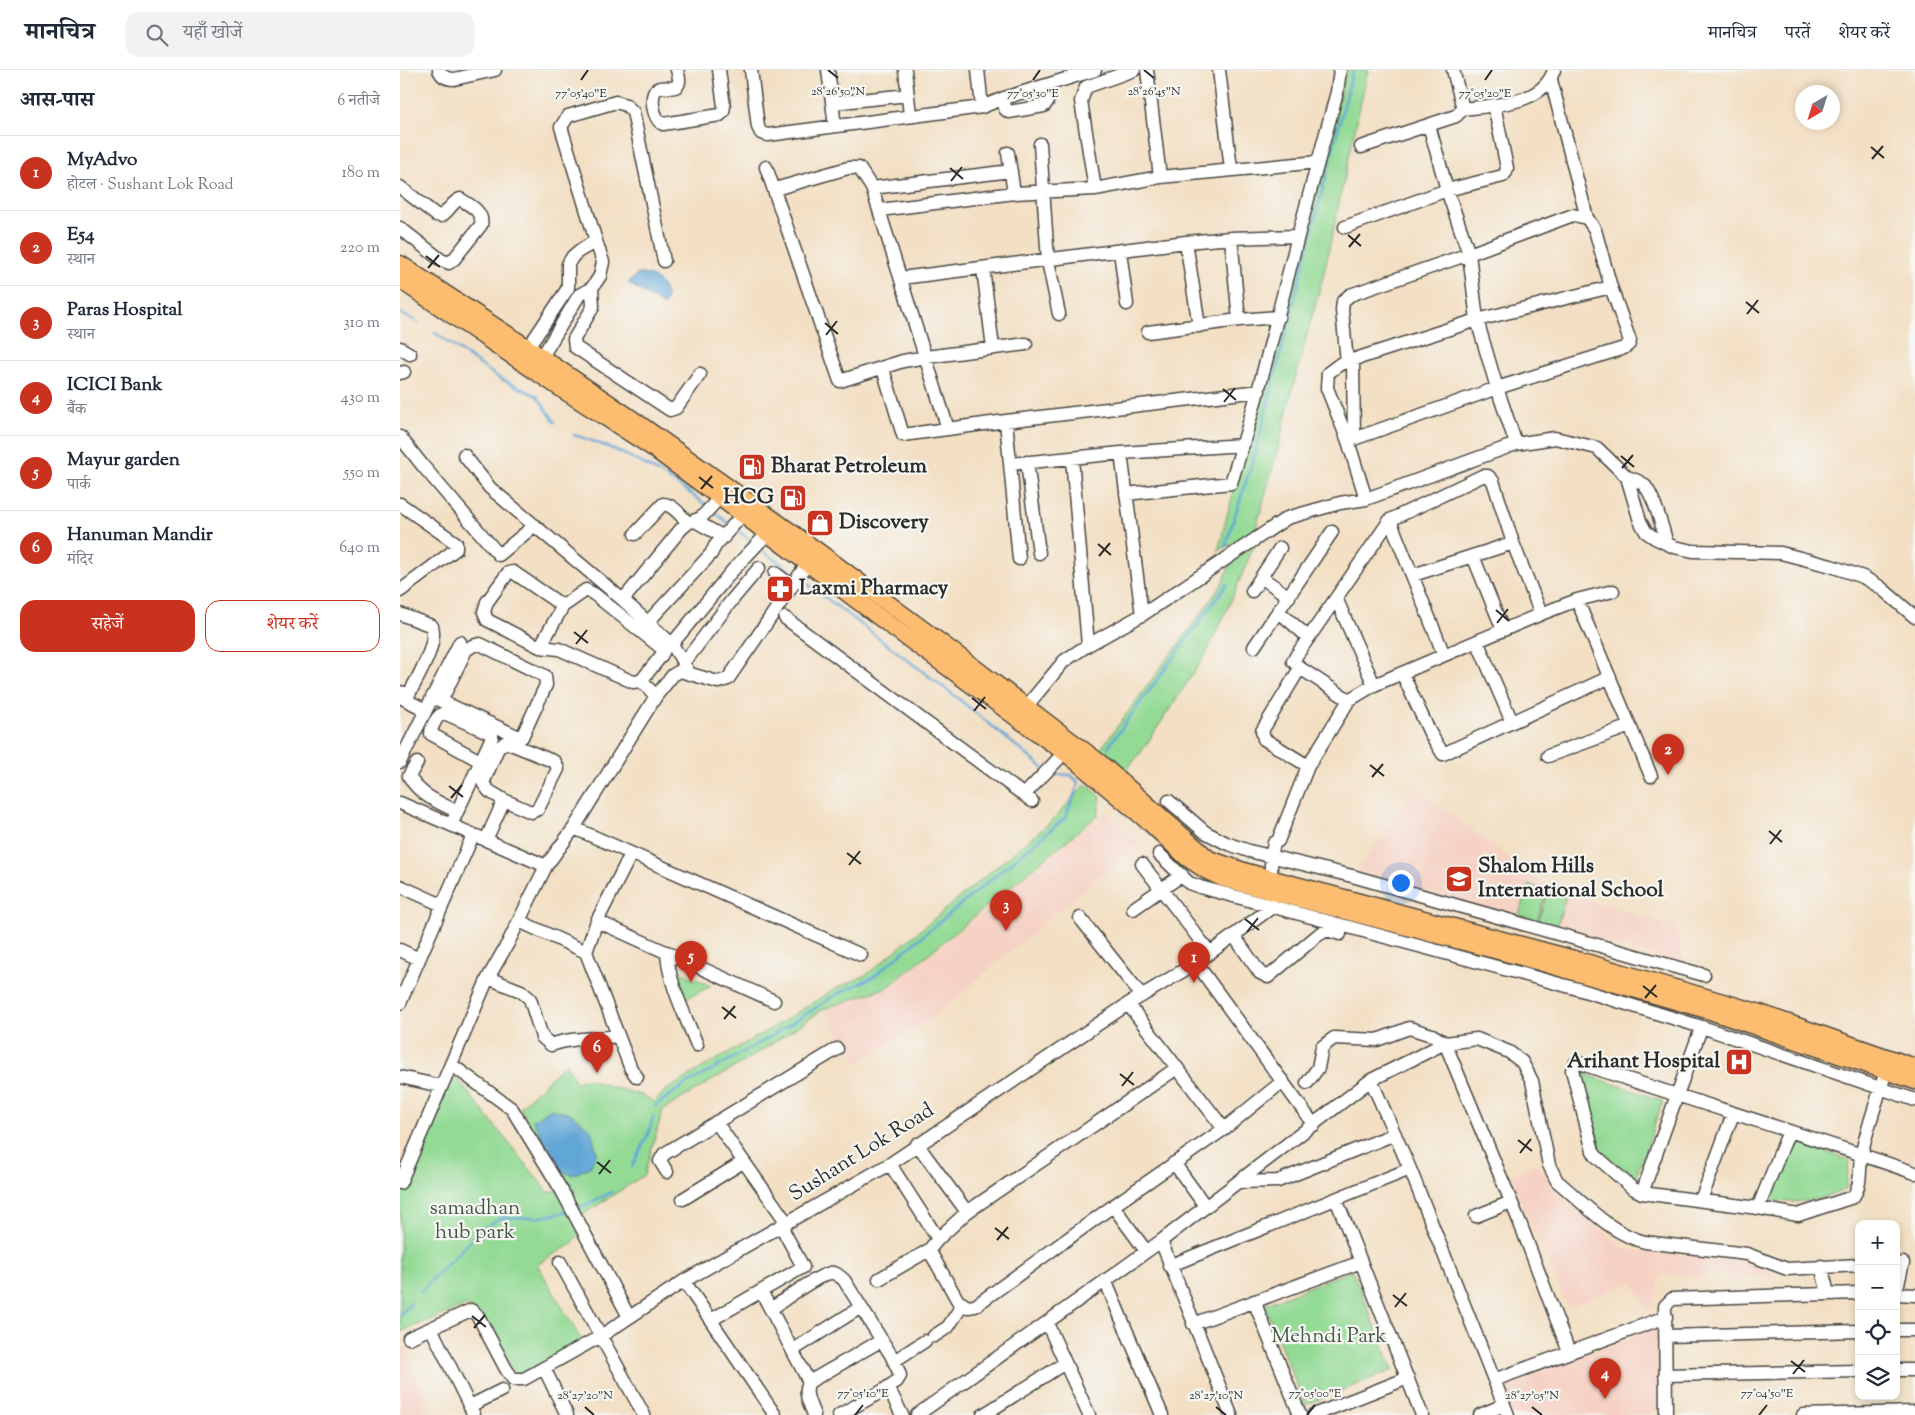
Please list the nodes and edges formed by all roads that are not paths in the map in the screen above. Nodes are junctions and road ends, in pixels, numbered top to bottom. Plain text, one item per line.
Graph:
1 (439, 70) edge
2 (495, 70) edge
3 (677, 70) edge
4 (719, 70) edge
5 (751, 70) edge
6 (828, 70) edge
7 (905, 70) edge
8 (978, 70) edge
9 (1095, 70) edge
10 (1134, 70) edge
11 (1147, 70) edge
12 (1219, 70) edge
13 (1340, 70) edge
14 (1453, 70) edge
15 (1552, 75) edge
16 (1043, 87) junction
17 (908, 95) junction
18 (1004, 98) junction
19 (832, 103) junction
20 (1494, 105) junction
21 (982, 107) junction
22 (1463, 109) junction
23 (910, 115) junction
24 (1430, 125) junction
25 (835, 126) junction
26 (1040, 144) dead end
27 (1361, 148) dead end
28 (1008, 153) dead end
29 (1318, 162) junction
30 (766, 167) dead end
31 (1231, 170) junction
32 (1011, 171) junction
33 (1160, 177) junction
34 (400, 187) edge
35 (872, 188) junction
36 (775, 189) junction
37 (1095, 189) junction
38 (1447, 190) junction
39 (1014, 193) junction
40 (1042, 193) junction
41 (880, 210) junction
42 (1587, 218) junction
43 (1345, 227) dead end
44 (400, 228) edge
45 (1298, 236) junction
46 (1231, 238) junction
47 (596, 241) junction
48 (1186, 242) junction
49 (1120, 252) junction
50 (1469, 254) junction
51 (664, 261) dead end
52 (1048, 261) junction
53 (400, 264) edge
54 (983, 268) junction
55 (901, 278) junction
56 (400, 280) edge
57 (1611, 287) junction
58 (568, 288) junction
59 (592, 288) junction
60 (579, 295) junction
61 (1127, 304) dead end
62 (1059, 314) dead end
63 (1279, 317) junction
64 (1239, 320) junction
65 (1477, 320) junction
66 (544, 324) junction
67 (1199, 326) junction
68 (556, 330) junction
69 (1148, 332) dead end
70 (1026, 344) dead end
71 (993, 348) junction
72 (535, 352) junction
73 (926, 357) junction
74 (1350, 361) junction
75 (883, 369) junction
76 (700, 374) dead end
77 (1497, 388) junction
78 (1259, 392) junction
79 (1006, 421) junction
80 (948, 429) junction
81 (400, 436) edge
82 (1351, 440) junction
83 (1516, 444) junction
84 (1243, 445) junction
85 (1121, 453) junction
86 (464, 455) dead end
87 (1072, 458) junction
88 (1027, 462) junction
89 (1010, 464) junction
90 (1627, 477) junction
91 (1126, 494) junction
92 (1366, 499) junction
93 (716, 501) junction
94 (400, 504) edge
95 (1390, 520) junction
96 (695, 521) junction
97 (534, 526) junction
98 (733, 526) junction
99 (1332, 532) dead end
100 (635, 534) dead end
101 (764, 537) junction
102 (1514, 543) junction
103 (1667, 544) junction
104 (1280, 548) dead end
105 (1039, 553) dead end
106 (1473, 556) junction
107 (1019, 559) dead end
108 (759, 568) dead end
109 (806, 568) junction
110 (774, 573) dead end
111 (1413, 575) junction
112 (1261, 577) junction
113 (793, 584) junction
114 (400, 591) edge
115 (1252, 591) dead end
116 (1613, 591) dead end
117 (1289, 597) junction
118 (1336, 598) junction
119 (622, 600) junction
120 (1577, 600) junction
121 (563, 606) junction
122 (1278, 611) junction
123 (400, 614) edge
124 (1541, 614) junction
125 (1142, 615) junction
126 (1915, 617) edge
127 (785, 618) dead end
128 (648, 622) junction
129 (1503, 630) junction
130 (1308, 637) junction
131 (1477, 641) junction
132 (460, 642) dead end
133 (672, 644) junction
134 (1088, 645) junction
135 (540, 647) junction
136 (1254, 647) dead end
137 (1444, 655) junction
138 (426, 660) junction
139 (683, 662) junction
140 (1300, 668) junction
141 (445, 670) junction
142 (1402, 673) junction
143 (690, 674) junction
144 (1610, 677) junction
145 (641, 681) junction
146 (1374, 685) junction
147 (400, 692) edge
148 (656, 696) junction
149 (400, 697) edge
150 (436, 699) junction
151 (1349, 700) junction
152 (1026, 707) junction
153 (426, 710) junction
154 (1512, 722) junction
155 (1630, 726) junction
156 (1548, 756) dead end
157 (1058, 758) junction
158 (480, 761) junction
159 (400, 762) edge
160 (417, 763) dead end
161 (1308, 766) junction
162 (1651, 776) dead end
163 (504, 800) junction
164 (1169, 801) dead end
165 (400, 803) edge
166 (456, 812) junction
167 (451, 825) junction
168 (574, 828) junction
169 (473, 835) junction
170 (486, 840) junction
171 (631, 854) junction
172 (1159, 854) dead end
173 (1273, 857) junction
174 (1142, 864) dead end
175 (546, 866) junction
176 (1182, 875) junction
177 (400, 886) edge
178 (1161, 890) junction
179 (1272, 893) junction
180 (442, 905) junction
181 (1133, 909) dead end
182 (1080, 918) dead end
183 (519, 921) junction
184 (597, 921) junction
185 (1366, 933) junction
186 (1234, 936) junction
187 (1607, 948) junction
188 (400, 950) edge
189 (586, 952) junction
190 (667, 952) junction
191 (1210, 953) junction
192 (861, 955) dead end
193 (419, 958) junction
194 (1196, 964) junction
195 (1603, 967) junction
196 (1704, 975) dead end
197 (488, 978) junction
198 (1142, 996) junction
199 (774, 1002) dead end
200 (400, 1003) edge
201 (1128, 1004) junction
202 (1707, 1010) junction
203 (1701, 1029) junction
204 (618, 1036) junction
205 (1445, 1043) junction
206 (696, 1045) dead end
207 (838, 1049) dead end
208 (452, 1065) junction
209 (1915, 1067) edge
210 (1177, 1068) junction
211 (1886, 1071) junction
212 (400, 1077) edge
213 (637, 1078) dead end
214 (1283, 1080) junction
215 (1371, 1080) junction
216 (1915, 1081) edge
217 (1307, 1083) dead end
218 (441, 1086) junction
219 (1881, 1088) junction
220 (1676, 1096) junction
221 (1915, 1100) edge
222 (1733, 1114) junction
223 (716, 1122) junction
224 (1314, 1125) junction
225 (1224, 1130) junction
226 (1789, 1131) junction
227 (1395, 1134) junction
228 (917, 1144) junction
229 (1861, 1154) junction
230 (743, 1162) junction
231 (1174, 1163) junction
232 (890, 1164) junction
233 (1410, 1169) junction
234 (667, 1172) dead end
235 (1915, 1173) edge
236 (1239, 1182) junction
237 (400, 1183) edge
238 (1642, 1193) junction
239 (683, 1199) dead end
240 (1336, 1199) junction
241 (1701, 1200) junction
242 (1511, 1202) junction
243 (1113, 1206) junction
244 (1206, 1207) junction
245 (1758, 1208) junction
246 (967, 1212) junction
247 (1476, 1216) dead end
248 (784, 1225) junction
249 (938, 1239) junction
250 (1161, 1241) junction
251 (929, 1250) junction
252 (1146, 1251) junction
253 (560, 1262) dead end
254 (1361, 1262) junction
255 (1855, 1264) edge
256 (1905, 1264) edge
257 (1170, 1266) junction
258 (1821, 1266) junction
259 (879, 1279) dead end
260 (1105, 1280) junction
261 (1900, 1280) edge
262 (684, 1281) junction
263 (761, 1291) junction
264 (1828, 1293) junction
265 (1855, 1293) edge
266 (1900, 1293) edge
267 (1915, 1294) edge
268 (1254, 1302) junction
269 (963, 1304) junction
270 (861, 1307) junction
271 (771, 1309) junction
272 (629, 1317) junction
273 (1666, 1317) junction
274 (711, 1320) junction
275 (1047, 1323) junction
276 (1194, 1324) junction
277 (431, 1328) junction
278 (1900, 1330) edge
279 (1915, 1330) edge
280 (1855, 1331) edge
281 (601, 1336) junction
282 (1666, 1336) junction
283 (409, 1338) dead end
284 (882, 1340) junction
285 (792, 1350) junction
286 (1569, 1352) junction
287 (894, 1361) junction
288 (1066, 1363) junction
289 (544, 1368) junction
290 (1900, 1370) edge
291 (1915, 1370) edge
292 (1855, 1371) edge
293 (1666, 1375) junction
294 (1408, 1378) junction
295 (1494, 1380) junction
296 (809, 1382) junction
297 (888, 1387) junction
298 (502, 1390) dead end
299 (1506, 1410) edge
300 (472, 1411) edge
301 (1915, 1412) edge
302 (567, 1415) edge
303 (644, 1415) edge
304 (775, 1415) edge
305 (814, 1415) edge
306 (839, 1415) edge
307 (902, 1415) edge
308 (917, 1415) edge
309 (983, 1415) edge
310 (1089, 1415) edge
311 (1162, 1415) edge
312 (1231, 1415) edge
313 (1300, 1415) edge
314 (1314, 1415) edge
315 (1422, 1415) edge
316 (1480, 1415) edge
317 (1666, 1415) edge
318 (1803, 1415) edge

1 - 2 street
3 - 4 street
5 - 25 street
6 - 19 street
7 - 17 street
8 - 21 street
9 - 16 street
10 - 37 street
11 - 33 street
12 - 31 street
13 - 29 street
14 - 22 street
15 - 20 street
15 - 42 street
16 - 18 street
16 - 18 street
17 - 19 street
17 - 23 street
18 - 21 street
19 - 25 street
20 - 22 street
20 - 38 street
21 - 23 street
22 - 24 street
23 - 25 street
24 - 27 street
24 - 38 street
26 - 40 street
28 - 32 street
29 - 31 street
29 - 45 street
30 - 36 street
31 - 33 street
32 - 35 street
32 - 39 street
33 - 37 street
34 - 44 street
35 - 36 street
35 - 41 street
36 - 75 street
37 - 40 street
38 - 43 street
38 - 50 street
39 - 40 street
39 - 41 street
40 - 52 street
41 - 55 street
42 - 50 street
42 - 57 street
45 - 46 street
45 - 63 street
46 - 48 street
46 - 64 street
47 - 51 street
47 - 58 street
47 - 59 street
48 - 49 street
48 - 67 street
49 - 52 street
49 - 61 street
50 - 65 street
50 - 74 street
52 - 54 street
52 - 62 street
53 - 72 main road
54 - 55 street
54 - 71 street
55 - 73 street
56 - 93 main road
57 - 65 street
57 - 77 street
58 - 60 street
58 - 66 street
59 - 60 street
59 - 76 street
60 - 68 street
63 - 64 street
63 - 78 street
64 - 67 street
65 - 74 street
65 - 77 street
66 - 68 street
66 - 72 street
67 - 69 street
68 - 72 street
70 - 71 street
71 - 73 street
72 - 152 main road
73 - 75 street
73 - 80 street
74 - 82 street
74 - 82 street
75 - 80 street
77 - 82 street
77 - 83 street
78 - 79 street
78 - 84 street
79 - 80 street
79 - 89 street
81 - 97 street
82 - 92 street
83 - 90 street
83 - 92 street
84 - 85 street
84 - 91 street
85 - 87 street
85 - 91 street
86 - 97 street
87 - 88 street
87 - 134 street
88 - 89 street
88 - 105 street
89 - 107 street
90 - 103 street
90 - 103 street
91 - 125 street
92 - 125 street
93 - 96 street
93 - 98 main road
94 - 114 street
95 - 102 street
95 - 111 street
95 - 118 street
96 - 98 street
96 - 100 street
96 - 119 street
97 - 119 street
98 - 101 main road
98 - 128 street
99 - 117 street
101 - 109 main road
101 - 133 street
102 - 106 street
102 - 124 street
103 - 126 street
104 - 112 street
106 - 111 street
106 - 129 street
108 - 139 street
109 - 113 street
109 - 157 main road
110 - 113 street
111 - 137 street
112 - 115 street
112 - 117 street
113 - 143 street
116 - 120 street
117 - 122 street
118 - 130 street
118 - 146 street
119 - 128 street
120 - 124 street
120 - 144 street
121 - 135 street
121 - 135 street
121 - 145 street
122 - 130 street
122 - 136 street
123 - 138 street
124 - 129 street
125 - 134 street
127 - 157 street
128 - 133 street
129 - 131 street
130 - 140 street
131 - 137 street
131 - 154 street
132 - 141 street
133 - 139 street
134 - 152 street
135 - 145 street
137 - 142 street
138 - 141 street
138 - 147 street
139 - 143 street
140 - 151 street
140 - 161 street
141 - 150 street
142 - 146 street
142 - 154 street
143 - 148 street
144 - 154 street
144 - 155 street
145 - 148 street
146 - 151 street
148 - 168 street
149 - 153 street
150 - 150 street
150 - 153 street
151 - 161 street
152 - 179 main road
153 - 159 street
155 - 156 street
155 - 162 street
157 - 179 main road
158 - 158 street
158 - 166 street
160 - 166 street
161 - 173 street
163 - 163 street
163 - 170 street
164 - 173 street
165 - 167 street
166 - 167 street
167 - 169 street
168 - 171 street
168 - 175 street
169 - 170 street
169 - 180 street
170 - 175 street
171 - 184 street
171 - 192 street
172 - 176 street
173 - 179 street
173 - 187 street
174 - 178 street
175 - 183 street
176 - 178 street
176 - 179 street
177 - 180 street
178 - 181 street
178 - 191 street
179 - 185 street
179 - 186 street, Sushant Lok Road
179 - 195 main road
179 - 202 main road
180 - 193 street
182 - 198 street
183 - 189 street
183 - 197 street
184 - 189 street
184 - 190 street
185 - 186 street
185 - 203 street
186 - 191 street, Sushant Lok Road
187 - 195 street
187 - 196 street
188 - 193 street
189 - 204 street
190 - 199 street
190 - 206 street
191 - 194 street, Sushant Lok Road
193 - 200 street
194 - 198 street, Sushant Lok Road
194 - 214 street
195 - 209 main road
197 - 204 street
197 - 208 street
198 - 201 street, Sushant Lok Road
201 - 210 street
201 - 228 street, Sushant Lok Road
202 - 203 street
202 - 211 main road
203 - 219 street
203 - 220 street
204 - 213 street
205 - 215 street
205 - 217 street
205 - 242 street
205 - 258 street
207 - 223 street
208 - 218 street
208 - 272 street
210 - 225 street
210 - 246 street
211 - 216 main road
211 - 219 street
212 - 218 street
214 - 224 street
214 - 225 street
215 - 224 street
215 - 227 street
218 - 237 street
219 - 221 street
219 - 229 street
220 - 222 street
220 - 238 street
220 - 238 street
222 - 226 street
222 - 241 street
223 - 230 street
223 - 234 street
224 - 236 street
225 - 231 street
226 - 229 street
226 - 245 street
227 - 233 street
227 - 236 street
228 - 232 street, Sushant Lok Road
228 - 246 street
229 - 235 street
229 - 245 street
230 - 239 street
230 - 248 street
231 - 243 street
231 - 244 street
232 - 248 street, Sushant Lok Road
232 - 249 street
233 - 240 street
233 - 295 street
236 - 244 street
238 - 241 street
240 - 254 street
240 - 257 street
241 - 245 street
242 - 247 street
242 - 286 street
243 - 252 street
243 - 269 street
244 - 250 street
246 - 249 street
248 - 262 street, Sushant Lok Road
248 - 263 street
249 - 251 street
250 - 252 street
250 - 257 street
251 - 259 street
251 - 269 street
252 - 260 street
253 - 281 street
254 - 268 street
254 - 294 street
255 - 258 street
256 - 261 street
257 - 276 street
258 - 264 street
260 - 275 street
260 - 311 street
262 - 272 street, Sushant Lok Road
262 - 274 street
263 - 271 street
263 - 274 street
264 - 265 street
264 - 273 street
266 - 267 street
268 - 276 street
268 - 313 street
269 - 287 street
270 - 271 street
270 - 284 street
270 - 285 street
271 - 285 street
272 - 281 street, Sushant Lok Road
273 - 282 street
273 - 286 street
274 - 304 street
275 - 288 street
275 - 308 street
276 - 312 street
277 - 283 street
277 - 289 street, Sushant Lok Road
277 - 300 street
278 - 279 street
280 - 282 street
281 - 289 street, Sushant Lok Road
281 - 303 street
282 - 293 street
284 - 287 street
284 - 296 street
285 - 296 street
286 - 295 street
287 - 297 street
288 - 309 street
288 - 310 street
289 - 302 street
290 - 291 street
292 - 293 street
293 - 317 street
294 - 314 street
294 - 315 street
295 - 299 street
296 - 305 street
297 - 306 street
297 - 307 street
298 - 300 street
299 - 316 street
301 - 318 street

